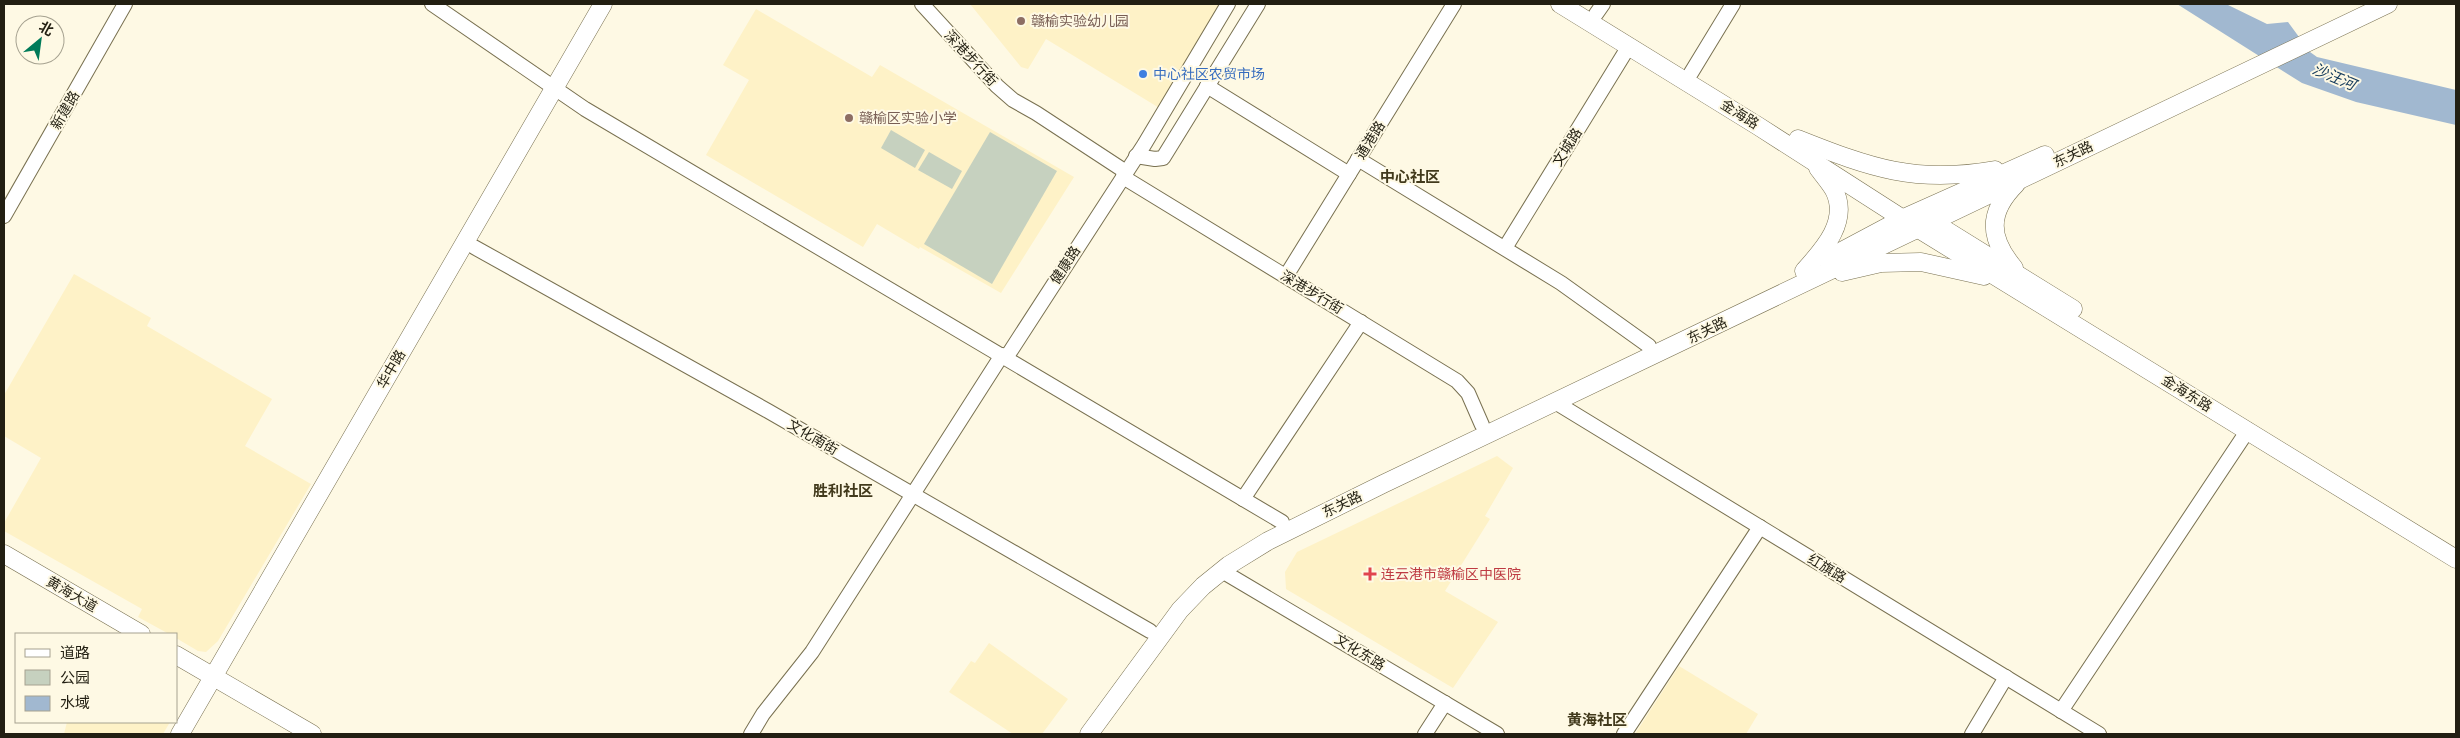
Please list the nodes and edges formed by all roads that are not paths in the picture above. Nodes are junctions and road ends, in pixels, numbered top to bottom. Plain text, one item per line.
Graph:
1 (126, 4) edge
2 (432, 4) edge
3 (603, 4) edge
4 (616, 4) edge
5 (922, 4) edge
6 (1228, 4) edge
7 (1258, 4) edge
8 (1454, 4) edge
9 (1560, 4) edge
10 (1579, 4) edge
11 (1733, 4) edge
12 (2364, 4) edge
13 (2388, 4) edge
14 (1599, 9) edge
15 (1629, 46) junction
16 (1691, 73) junction
17 (1207, 86) junction
18 (559, 90) junction
19 (1798, 139) junction
20 (1136, 156) junction
21 (1358, 159) junction
22 (1812, 160) junction
23 (2021, 173) junction
24 (1349, 174) junction
25 (1124, 175) junction
26 (9, 195) edge
27 (4, 216) edge
28 (1917, 220) junction
29 (474, 247) junction
30 (1505, 248) junction
31 (1286, 276) junction
32 (1806, 276) junction
33 (2015, 280) junction
34 (1361, 322) junction
35 (1649, 346) junction
36 (1004, 357) junction
37 (1555, 402) junction
38 (1482, 425) junction
39 (2248, 430) junction
40 (914, 495) junction
41 (1244, 499) junction
42 (1282, 522) junction
43 (1760, 527) junction
44 (2456, 546) edge
45 (4, 554) edge
46 (2456, 559) edge
47 (4, 566) edge
48 (1222, 570) junction
49 (1150, 632) junction
50 (118, 633) edge
51 (139, 633) edge
52 (178, 656) edge
53 (178, 668) edge
54 (2006, 677) junction
55 (215, 684) junction
56 (1445, 703) junction
57 (2061, 711) junction
58 (180, 734) edge
59 (192, 734) edge
60 (292, 734) edge
61 (312, 734) edge
62 (751, 734) edge
63 (1076, 734) edge
64 (1089, 734) edge
65 (1425, 734) edge
66 (1497, 734) edge
67 (1624, 734) edge
68 (1972, 734) edge
69 (2099, 734) edge

1 - 26 street, 新建路
2 - 18 street
3 - 18 main road, 华中路
4 - 18 main road, 华中路
5 - 25 street, 深港步行街
6 - 20 street, 健康路
7 - 17 street
8 - 21 street, 通港路
9 - 15 main road, 金海路
10 - 14 main road, 金海路
11 - 16 street
12 - 23 main road, 东关路
13 - 23 main road, 东关路
14 - 16 main road, 金海路
15 - 22 main road, 金海路
15 - 30 street, 文城路
16 - 19 main road, 金海路
17 - 20 street
17 - 24 street
18 - 29 main road, 华中路
18 - 36 street
18 - 55 main road, 华中路
19 - 23 main road
19 - 28 main road, 金海路
20 - 25 street, 健康路
21 - 24 street, 通港路
21 - 30 street
22 - 28 main road, 金海路
22 - 32 main road
23 - 28 main road, 东关路
23 - 33 main road
24 - 31 street, 通港路
25 - 31 street, 深港步行街
25 - 36 street, 健康路
26 - 27 street, 新建路
28 - 32 main road, 东关路
28 - 33 main road, 金海东路
29 - 40 street, 文化南街
29 - 55 main road, 华中路
30 - 35 street
31 - 34 street, 深港步行街
32 - 33 main road
32 - 35 main road, 东关路
32 - 37 main road, 东关路
33 - 39 main road, 金海东路
33 - 44 main road, 金海东路
34 - 38 street, 深港步行街
34 - 41 street
35 - 38 main road, 东关路
36 - 40 street, 健康路
36 - 41 street
37 - 43 street, 红旗路
37 - 48 main road, 东关路
38 - 42 main road, 东关路
39 - 46 main road, 金海东路
39 - 57 street
40 - 49 street, 文化南街
40 - 62 street, 健康路
41 - 42 street
42 - 49 main road, 东关路
43 - 54 street, 红旗路
43 - 67 street
45 - 51 main road, 黄海大道
47 - 50 main road, 黄海大道
48 - 56 street, 文化东路
48 - 64 main road, 东关路
49 - 63 main road, 东关路
52 - 55 main road
53 - 55 main road
54 - 57 street, 红旗路
54 - 68 street
55 - 58 main road, 华中路
55 - 59 main road, 华中路
55 - 60 main road
55 - 61 main road
56 - 65 street
56 - 66 street, 文化东路
57 - 69 street, 红旗路

